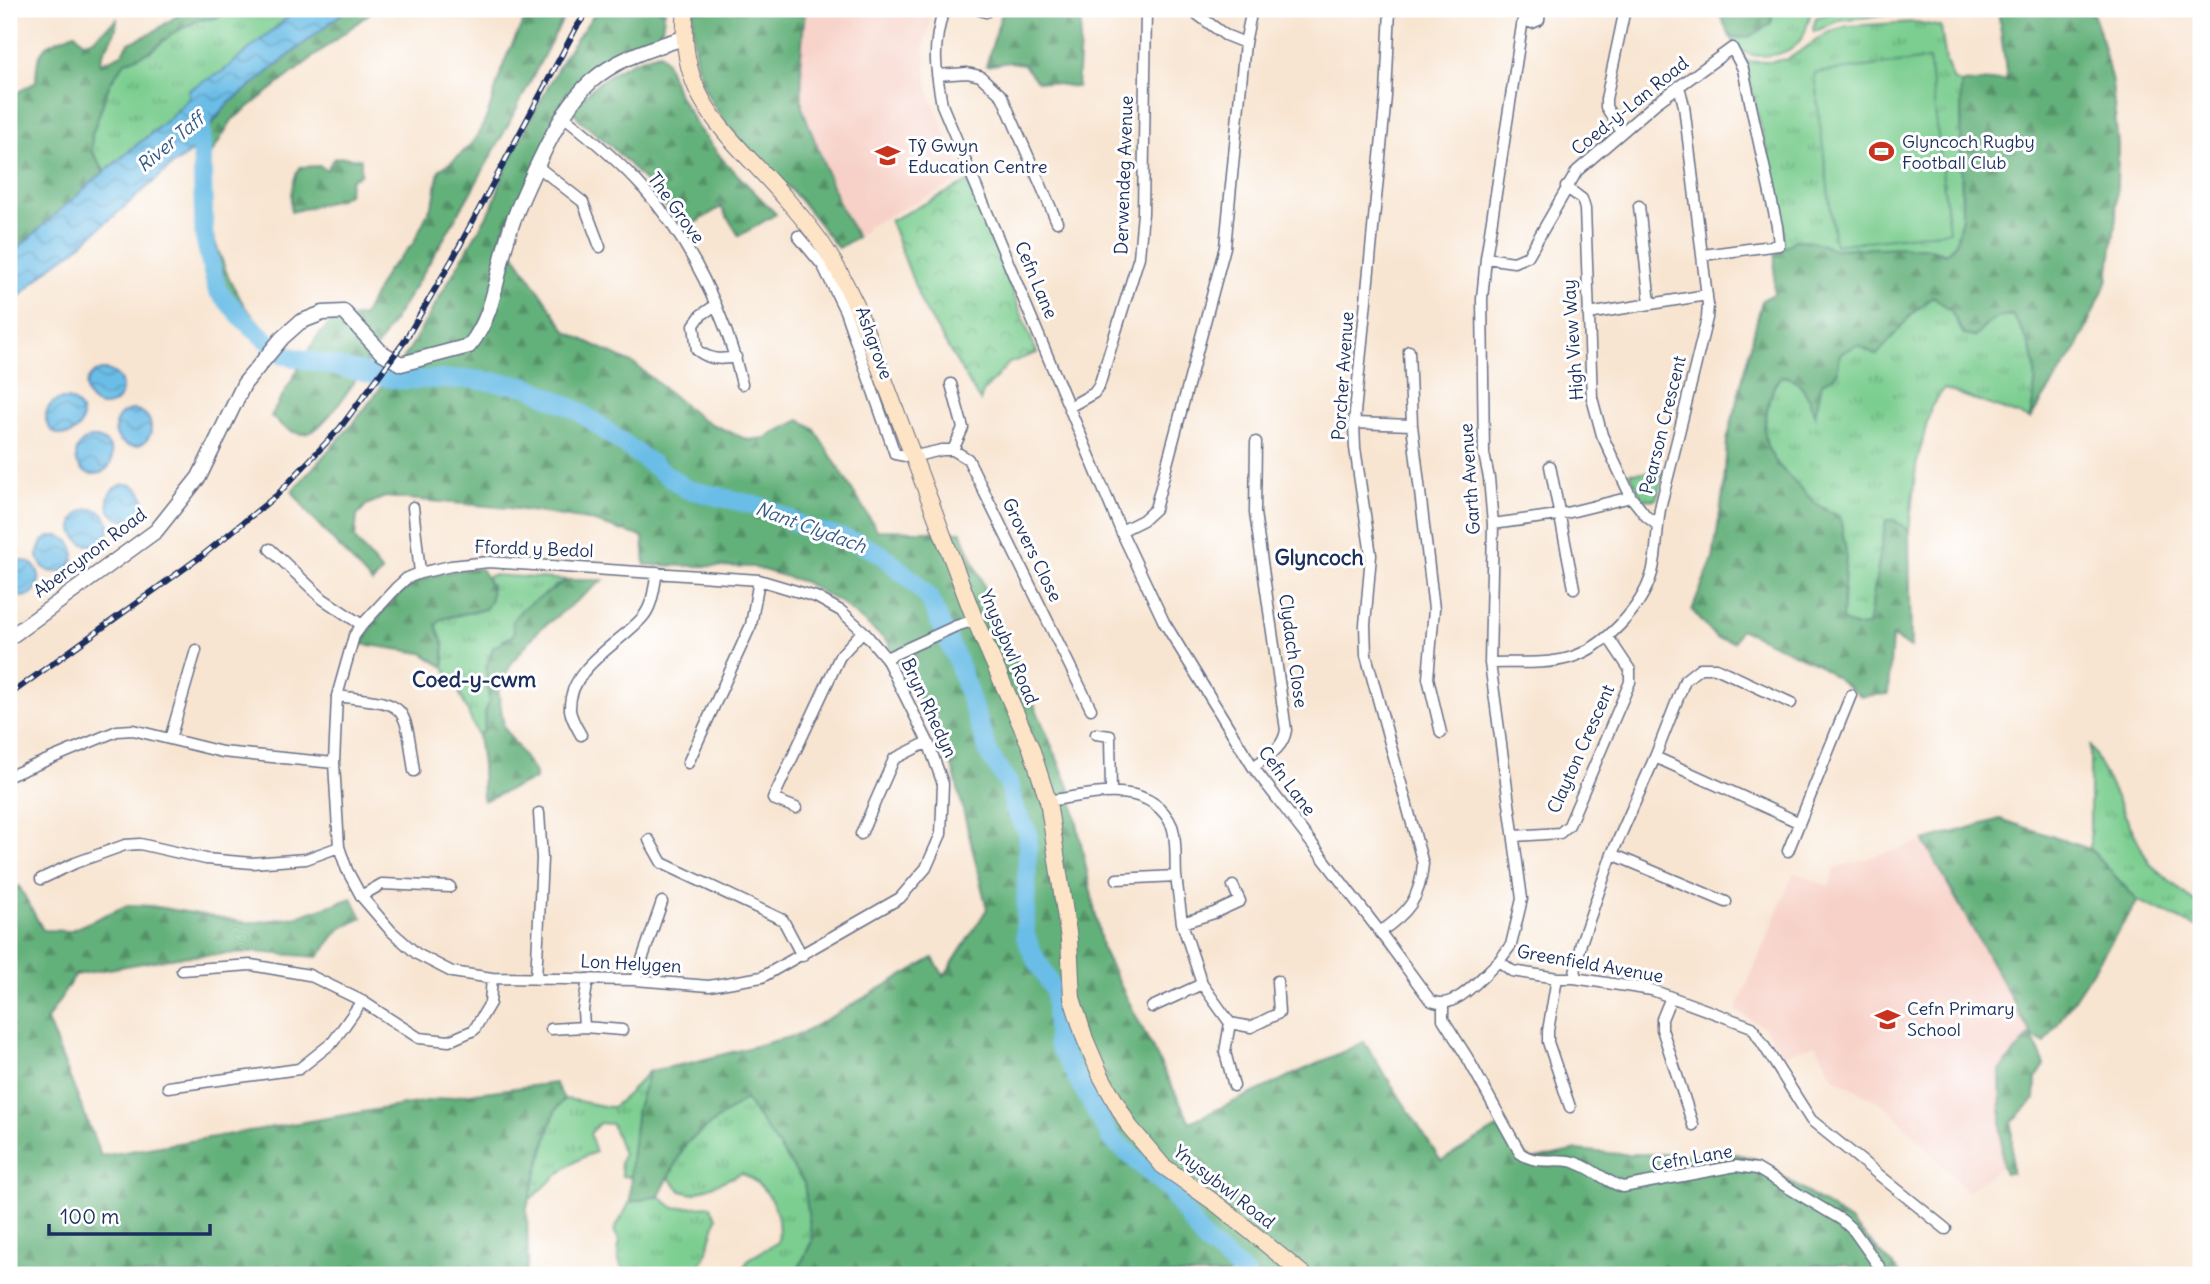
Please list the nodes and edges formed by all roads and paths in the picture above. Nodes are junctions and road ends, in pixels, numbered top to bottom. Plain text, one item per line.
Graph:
1 (686, 9) edge
2 (944, 9) edge
3 (1146, 9) edge
4 (1190, 9) edge
5 (1252, 9) edge
6 (1390, 9) edge
7 (1540, 9) edge
8 (1625, 9) edge
9 (1524, 14) edge
10 (684, 38) junction
11 (1245, 44) junction
12 (937, 75) junction
13 (1679, 86) junction
14 (562, 116) junction
15 (1622, 132) junction
16 (537, 166) junction
17 (1566, 187) junction
18 (1639, 206) dead end
19 (1058, 222) dead end
20 (798, 236) dead end
21 (600, 247) dead end
22 (1703, 255) junction
23 (1486, 258) junction
24 (1707, 295) junction
25 (1650, 303) junction
26 (716, 305) junction
27 (1588, 314) junction
28 (1409, 351) dead end
29 (736, 357) junction
30 (742, 384) dead end
31 (951, 384) dead end
32 (1071, 406) junction
33 (1354, 423) junction
34 (1412, 425) junction
35 (1256, 442) dead end
36 (953, 450) junction
37 (911, 457) junction
38 (1550, 466) dead end
39 (1631, 497) junction
40 (413, 507) dead end
41 (1558, 515) junction
42 (1493, 524) junction
43 (1657, 524) junction
44 (1121, 531) junction
45 (270, 549) dead end
46 (657, 572) junction
47 (420, 573) junction
48 (759, 580) junction
49 (1574, 588) dead end
50 (975, 620) junction
51 (362, 625) junction
52 (863, 631) junction
53 (9, 638) edge
54 (1608, 638) junction
55 (195, 650) dead end
56 (886, 658) junction
57 (1490, 663) junction
58 (1851, 695) dead end
59 (337, 696) junction
60 (1791, 704) dead end
61 (1091, 709) dead end
62 (1441, 733) dead end
63 (1096, 734) dead end
64 (581, 735) dead end
65 (170, 739) junction
66 (928, 742) junction
67 (1655, 757) junction
68 (334, 763) junction
69 (688, 763) dead end
70 (1253, 767) junction
71 (414, 771) dead end
72 (9, 776) edge
73 (1111, 791) junction
74 (1048, 801) junction
75 (796, 808) dead end
76 (539, 813) dead end
77 (1798, 822) junction
78 (861, 834) dead end
79 (1514, 836) junction
80 (649, 840) dead end
81 (339, 847) junction
82 (1788, 850) dead end
83 (1612, 854) junction
84 (1123, 874) dead end
85 (1176, 876) junction
86 (41, 879) dead end
87 (1233, 886) dead end
88 (450, 887) dead end
89 (361, 896) junction
90 (662, 902) dead end
91 (1726, 902) dead end
92 (1182, 923) junction
93 (1380, 932) junction
94 (802, 956) junction
95 (1499, 961) junction
96 (182, 971) dead end
97 (492, 978) junction
98 (1557, 978) junction
99 (1574, 978) junction
100 (536, 979) junction
101 (588, 979) junction
102 (635, 980) junction
103 (1277, 981) dead end
104 (1202, 984) junction
105 (1671, 997) junction
106 (362, 1001) junction
107 (1155, 1001) dead end
108 (1443, 1004) junction
109 (1230, 1023) junction
110 (584, 1027) junction
111 (551, 1029) dead end
112 (622, 1030) dead end
113 (1234, 1086) dead end
114 (168, 1087) dead end
115 (1570, 1107) dead end
116 (1693, 1125) dead end
117 (1946, 1229) dead end
118 (1304, 1275) edge
119 (1885, 1275) edge

1 - 10 main road, Ynysybwl Road
2 - 12 street, Cefn Lane
3 - 32 street, Derwendeg Avenue
4 - 11 street
5 - 11 street
6 - 33 street, Porcher Avenue
7 - 9 street, Garth Avenue
8 - 15 street
9 - 23 street, Garth Avenue
10 - 14 street, Abercynon Road
10 - 37 main road, Ynysybwl Road
11 - 44 street
12 - 19 street
12 - 32 street, Cefn Lane
13 - 15 street, Coed-y-Lan Road
13 - 22 street, Pearson Crescent
13 - 22 street, Coed-y-Lan Road
14 - 16 street, Abercynon Road
14 - 26 street, The Grove
15 - 17 street, Coed-y-Lan Road
16 - 21 street
16 - 53 street, Abercynon Road
17 - 23 street, Coed-y-Lan Road
17 - 27 street, High View Way
18 - 25 street
20 - 37 street, Ashgrove
22 - 24 street, Pearson Crescent
23 - 42 street, Garth Avenue
24 - 25 street
24 - 43 street, Pearson Crescent
25 - 27 street
26 - 29 street, The Grove
26 - 29 street
27 - 39 street, High View Way
28 - 34 street
29 - 30 street, The Grove
31 - 36 street
32 - 44 street, Cefn Lane
33 - 34 street
33 - 93 street, Porcher Avenue
34 - 62 street
35 - 70 street, Clydach Close
36 - 37 street
36 - 61 street, Grovers Close
37 - 50 main road, Ynysybwl Road
38 - 41 street
39 - 41 street
39 - 43 street, High View Way
40 - 47 street
41 - 42 street
41 - 49 street
42 - 57 street, Garth Avenue
43 - 54 street, Pearson Crescent
44 - 70 street, Cefn Lane
45 - 51 street
46 - 47 street, Ffordd y Bedol
46 - 48 street, Ffordd y Bedol
46 - 64 street
47 - 51 street, Ffordd y Bedol
48 - 52 street, Ffordd y Bedol
48 - 69 street
50 - 56 street
50 - 74 main road, Ynysybwl Road
51 - 59 street, Ffordd y Bedol
52 - 56 street, Ffordd y Bedol
52 - 75 street
54 - 57 street, Pearson Crescent
54 - 79 street, Clayton Crescent
55 - 65 street
56 - 66 street, Bryn Rhedyn
57 - 79 street, Garth Avenue
58 - 77 street
59 - 68 street, Ffordd y Bedol
59 - 71 street
60 - 67 street
63 - 73 street
65 - 68 street
65 - 72 street
66 - 78 street
66 - 94 street, Bryn Rhedyn
67 - 77 street
67 - 83 street
68 - 81 street, Ffordd y Bedol
70 - 93 street, Cefn Lane
73 - 74 street
73 - 85 street
74 - 118 main road, Ynysybwl Road
76 - 100 street
77 - 82 street
79 - 95 street, Garth Avenue
80 - 94 street
81 - 86 street
81 - 89 street, Ffordd y Bedol
83 - 91 street
83 - 99 street
84 - 85 street
85 - 92 street
87 - 92 street
88 - 89 street
89 - 97 street, Lon Helygen
90 - 102 street
92 - 104 street
93 - 108 street, Cefn Lane
94 - 102 street, Lon Helygen
95 - 98 street, Greenfield Avenue
95 - 108 street, Greenfield Avenue
96 - 106 street
97 - 100 street, Lon Helygen
97 - 106 street
98 - 99 street, Greenfield Avenue
98 - 115 street
99 - 105 street, Greenfield Avenue
100 - 101 street, Lon Helygen
101 - 102 street, Lon Helygen
101 - 110 street
103 - 109 street
104 - 107 street
104 - 109 street
105 - 116 street
105 - 117 street, Greenfield Avenue
106 - 114 street
108 - 119 street, Cefn Lane
109 - 113 street
110 - 111 street
110 - 112 street

